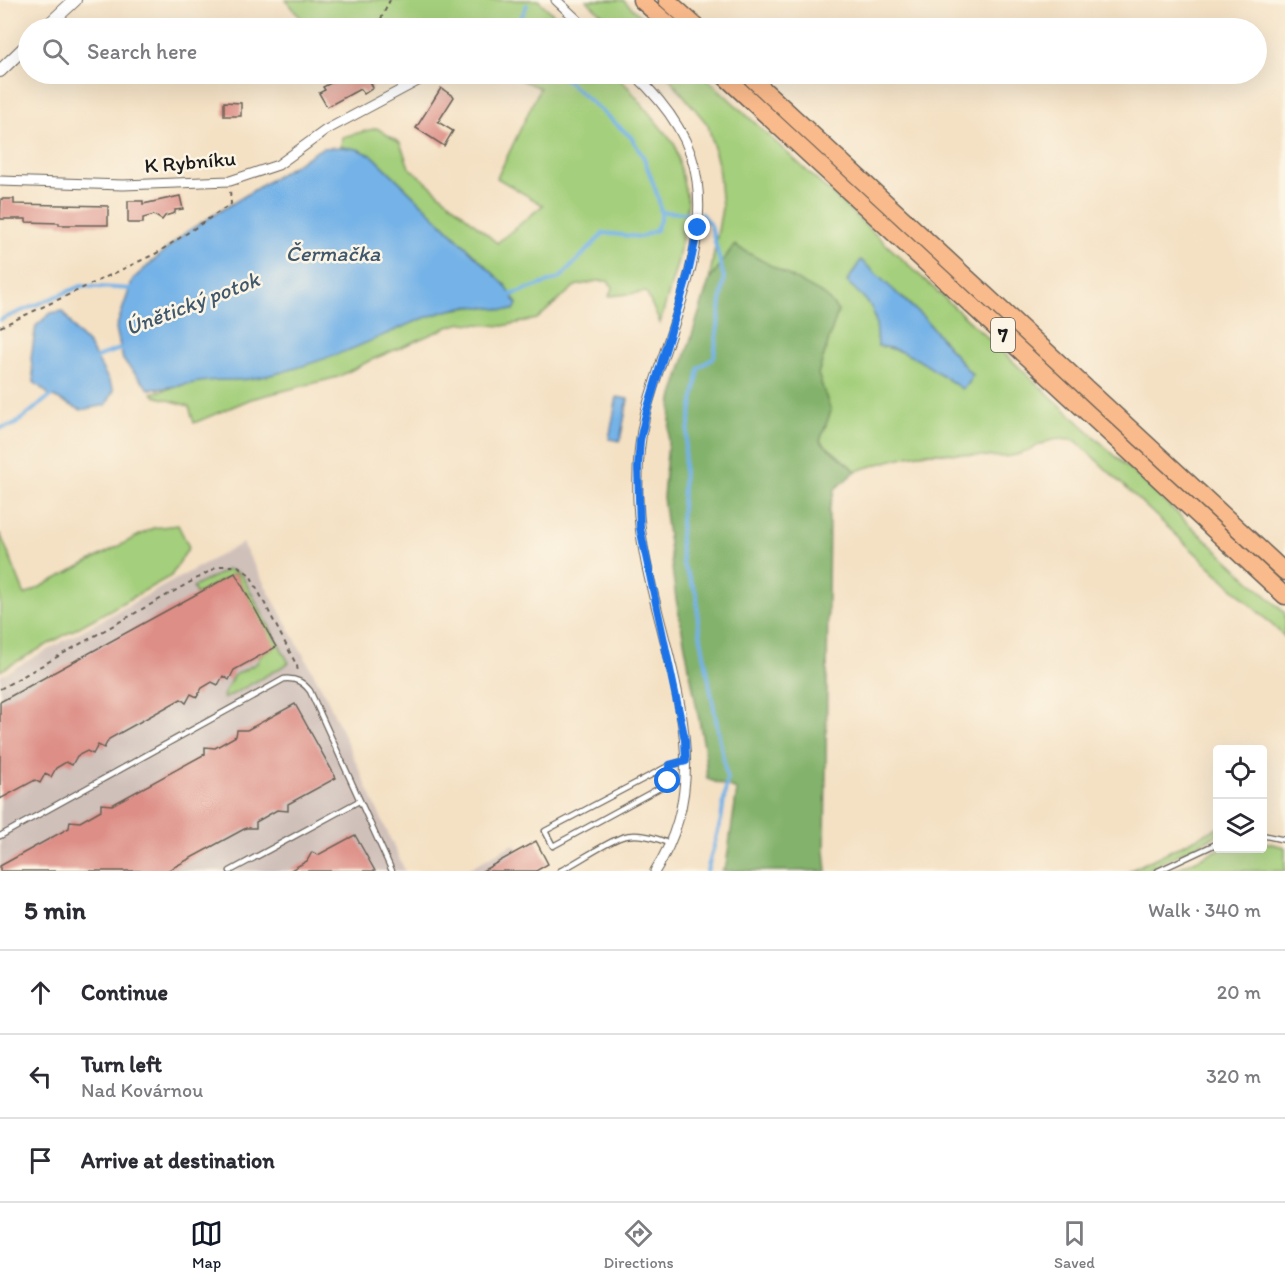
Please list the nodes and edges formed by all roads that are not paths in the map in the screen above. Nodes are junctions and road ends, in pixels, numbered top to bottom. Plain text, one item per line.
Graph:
1 (75, 0) edge
2 (556, 0) edge
3 (641, 0) edge
4 (667, 0) edge
5 (56, 18) edge
6 (575, 18) edge
7 (662, 18) edge
8 (687, 18) edge
9 (18, 53) edge
10 (0, 70) edge
11 (412, 84) edge
12 (643, 84) edge
13 (733, 84) edge
14 (758, 84) edge
15 (0, 181) edge
16 (1285, 572) edge
17 (1285, 596) edge
18 (686, 761) junction
19 (670, 765) junction
20 (359, 801) junction
21 (0, 836) edge
22 (1267, 836) edge
23 (1285, 840) edge
24 (670, 844) junction
25 (1213, 845) edge
26 (230, 871) edge
27 (392, 871) edge
28 (560, 871) edge
29 (655, 871) edge
30 (1158, 871) edge

1 - 5 street
2 - 6 street
3 - 7 highway
4 - 8 highway
9 - 10 street
11 - 15 street, K Rybníku
12 - 18 street
13 - 17 highway, 7
14 - 16 highway, 7
18 - 19 lane
18 - 24 street
19 - 19 lane
20 - 21 lane
20 - 26 lane
20 - 27 lane
22 - 23 lane
24 - 28 lane
24 - 29 street
25 - 30 lane

